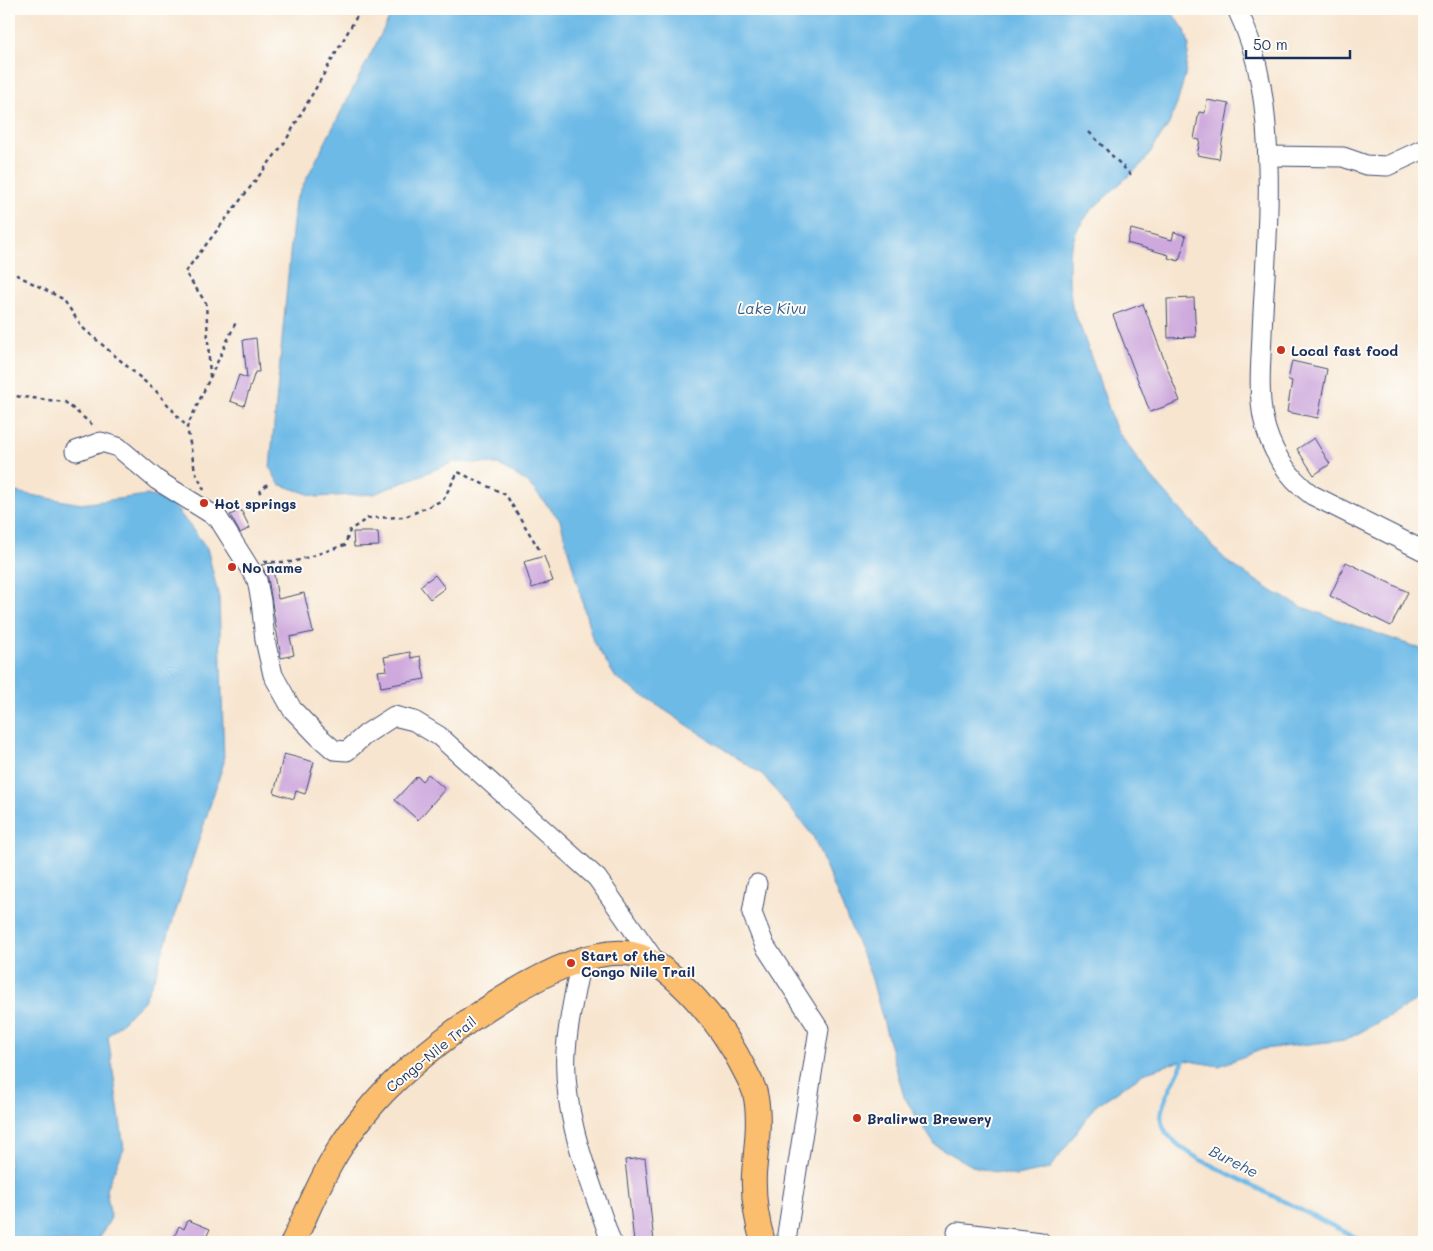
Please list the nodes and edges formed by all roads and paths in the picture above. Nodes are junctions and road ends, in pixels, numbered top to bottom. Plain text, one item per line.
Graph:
1 (361, 9) edge
2 (1236, 9) edge
3 (1089, 132) dead end
4 (1424, 149) edge
5 (1268, 156) junction
6 (1131, 174) dead end
7 (9, 271) edge
8 (236, 322) dead end
9 (210, 377) junction
10 (9, 398) edge
11 (187, 427) junction
12 (95, 428) dead end
13 (76, 451) dead end
14 (269, 482) dead end
15 (259, 493) dead end
16 (218, 518) junction
17 (539, 549) dead end
18 (1424, 551) edge
19 (248, 566) junction
20 (757, 884) dead end
21 (581, 961) junction
22 (657, 964) junction
23 (957, 1232) dead end
24 (293, 1242) edge
25 (611, 1242) edge
26 (763, 1242) edge
27 (788, 1242) edge
28 (1041, 1242) edge

1 - 9 path
2 - 5 street
3 - 6 path
4 - 5 street
5 - 18 street
7 - 11 path
8 - 9 path
9 - 11 path
10 - 12 path
11 - 16 path
13 - 16 street
14 - 15 path
16 - 19 street
17 - 19 path
19 - 22 street
20 - 27 street
21 - 22 main road, Congo-Nile Trail
21 - 24 main road, Congo-Nile Trail
21 - 25 street
22 - 26 main road, Congo-Nile Trail
23 - 28 street

